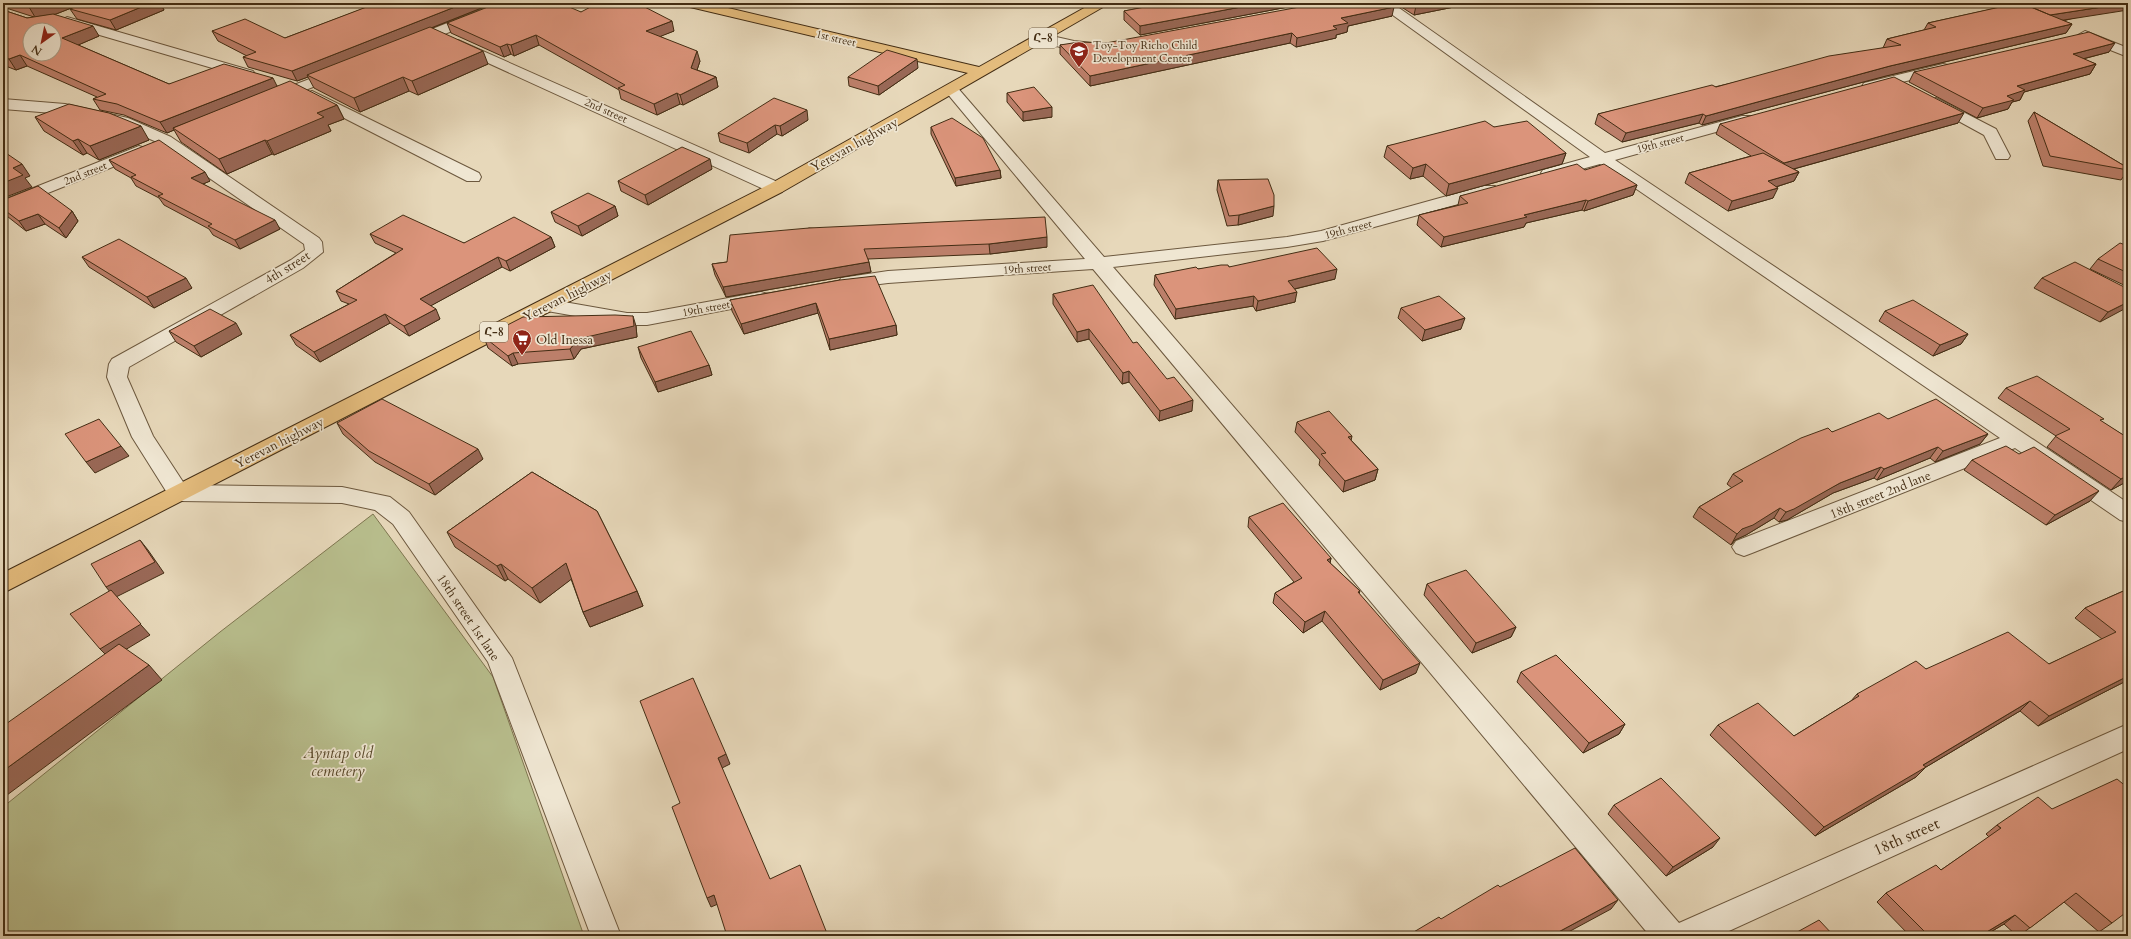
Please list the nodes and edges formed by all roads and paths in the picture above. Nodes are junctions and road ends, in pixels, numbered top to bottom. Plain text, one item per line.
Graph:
1 (510, 3) edge
2 (690, 3) edge
3 (1103, 3) edge
4 (1383, 3) edge
5 (79, 11) edge
6 (435, 33) junction
7 (1043, 38) junction
8 (2072, 38) edge
9 (1113, 45) edge
10 (398, 48) edge
11 (2128, 53) edge
12 (1959, 64) edge
13 (354, 66) edge
14 (981, 72) junction
15 (260, 77) edge
16 (1891, 80) junction
17 (275, 82) edge
18 (298, 88) junction
19 (951, 89) junction
20 (1853, 91) edge
21 (261, 103) edge
22 (3, 104) edge
23 (1762, 115) edge
24 (172, 138) junction
25 (2002, 156) dead end
26 (1603, 159) junction
27 (473, 177) dead end
28 (1534, 177) edge
29 (1504, 186) edge
30 (776, 188) junction
31 (3, 206) edge
32 (1100, 263) junction
33 (833, 284) edge
34 (779, 294) edge
35 (547, 306) junction
36 (2016, 440) junction
37 (179, 493) junction
38 (2128, 514) edge
39 (1744, 547) dead end
40 (3, 584) edge
41 (2128, 736) edge
42 (606, 936) edge
43 (1670, 936) edge
44 (1684, 936) edge

1 - 6 street
2 - 14 main road, 1st street
3 - 7 main road, Yerevan highway / Հ-8
4 - 26 street
5 - 15 street
6 - 10 street
6 - 30 street, 2nd street
7 - 9 street
7 - 14 main road, Yerevan highway / Հ-8
8 - 11 street
12 - 16 street
13 - 18 street
14 - 19 main road, Yerevan highway / Հ-8
16 - 20 street
16 - 25 street
17 - 18 street
18 - 21 street
18 - 27 street
19 - 30 main road, Yerevan highway / Հ-8
19 - 32 street
22 - 24 street, 4th street
23 - 26 street, 19th street
24 - 31 street, 2nd street
24 - 37 street, 4th street
26 - 28 street, 19th street
26 - 36 street
29 - 32 street, 19th street
30 - 35 main road, Yerevan highway / Հ-8
32 - 33 street, 19th street
32 - 43 street
34 - 35 street, 19th street
35 - 37 main road, Yerevan highway / Հ-8
36 - 38 street
36 - 39 street, 18th street 2nd lane
37 - 40 main road, Yerevan highway / Հ-8
37 - 42 street, 18th street 1st lane
41 - 44 street, 18th street

